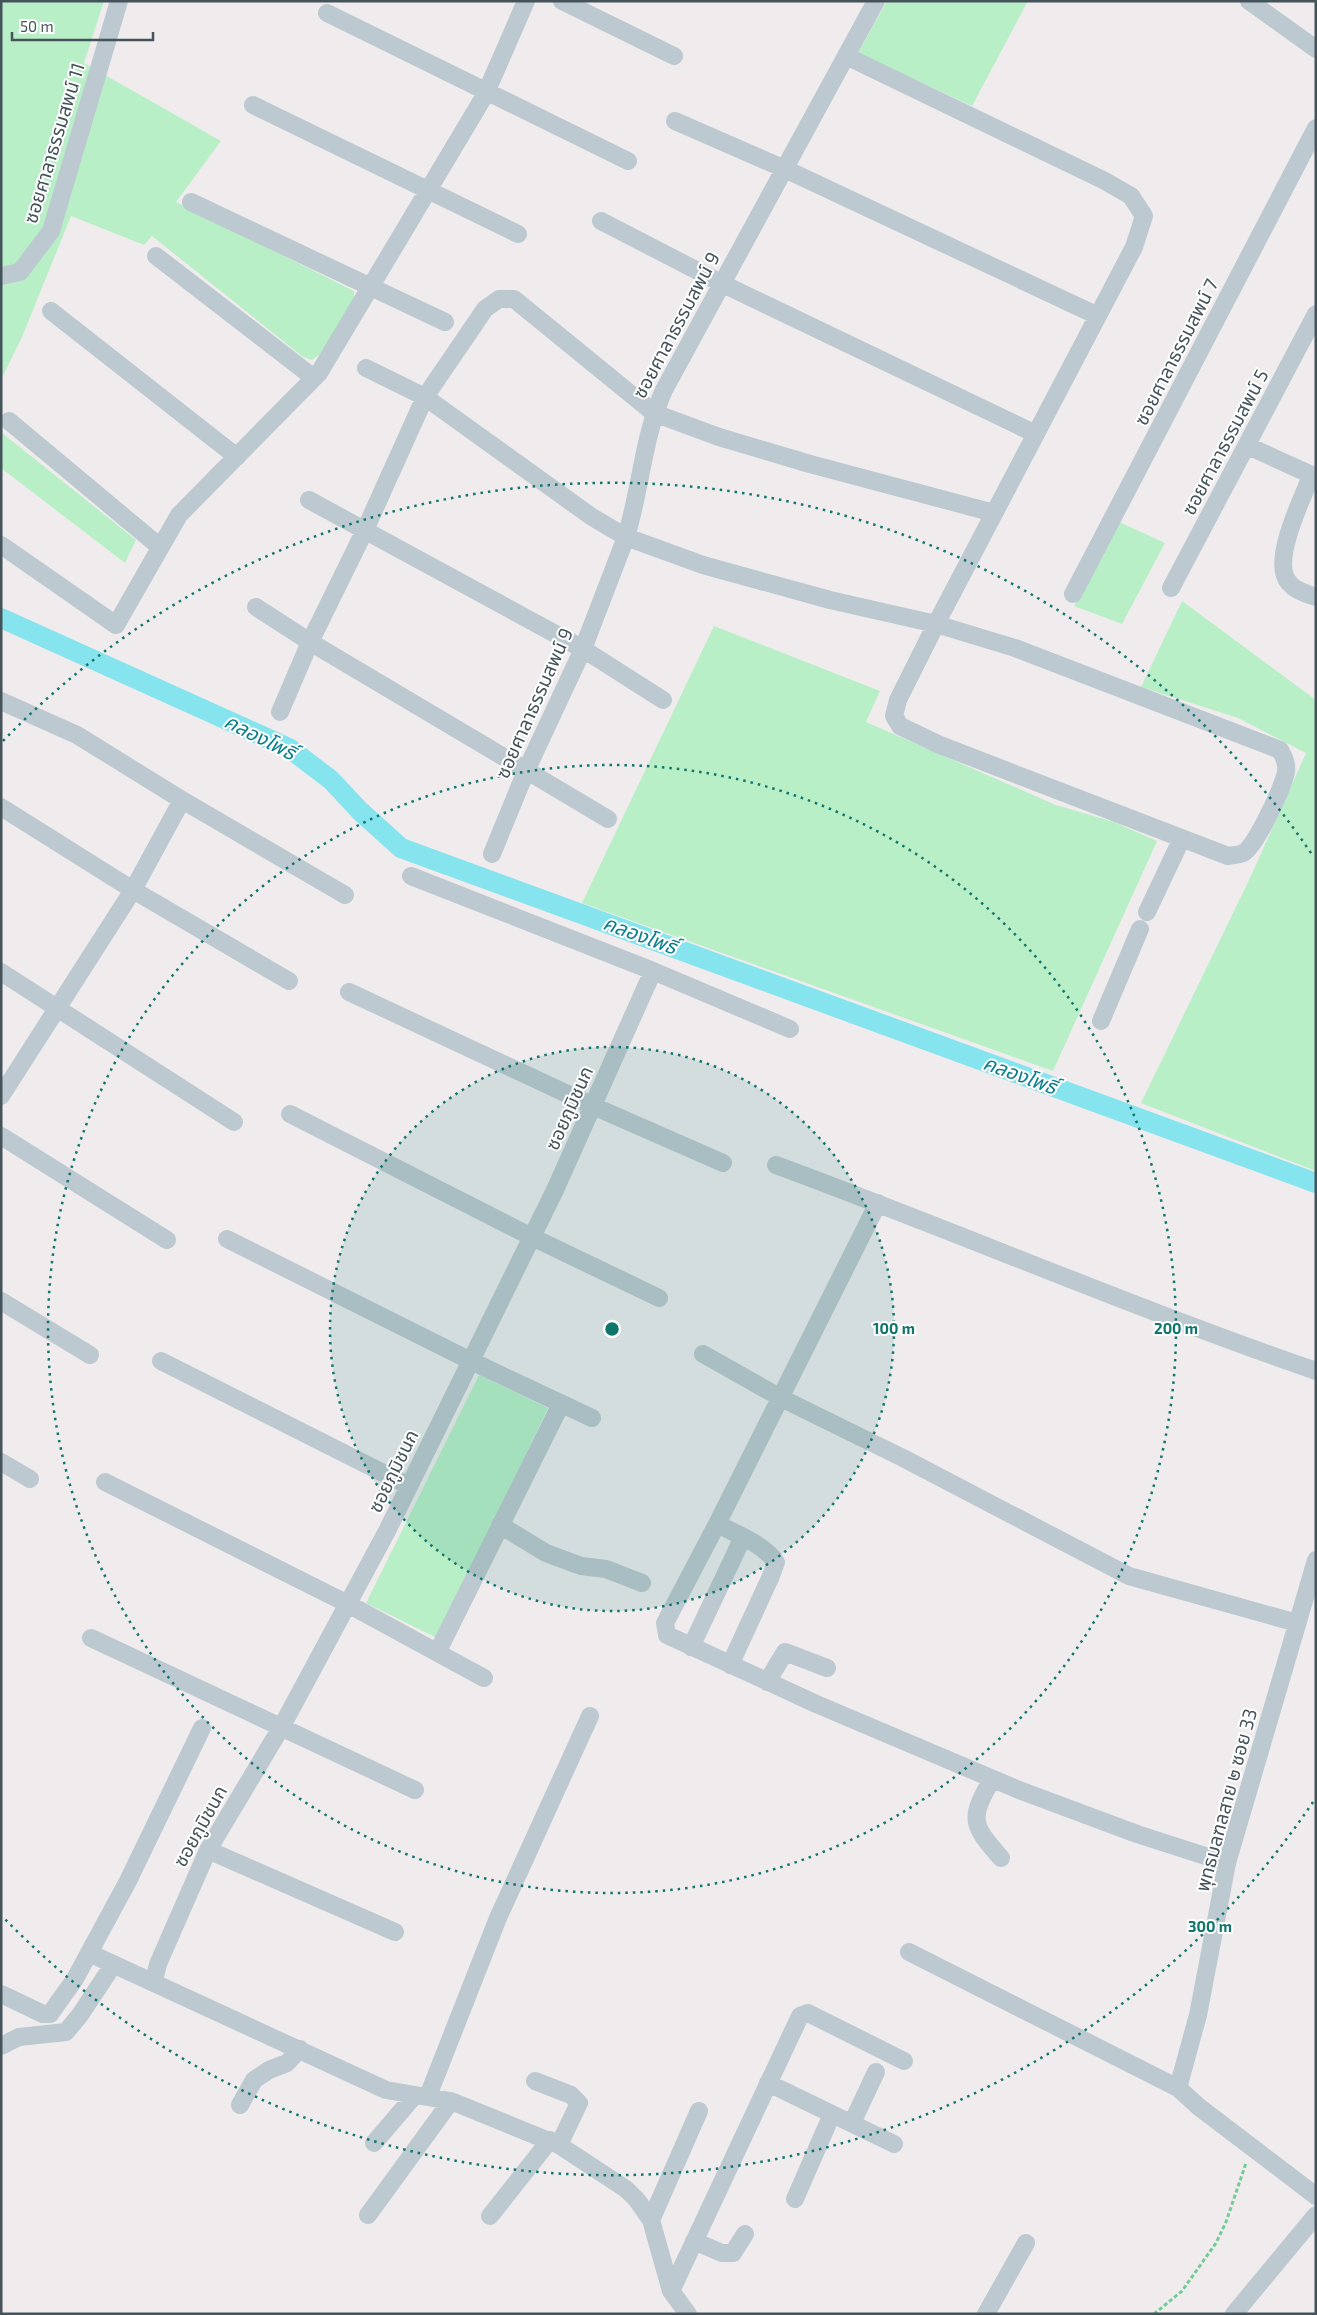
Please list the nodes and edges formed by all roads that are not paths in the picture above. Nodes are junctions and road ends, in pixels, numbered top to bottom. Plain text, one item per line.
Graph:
1 (119, 1) edge
2 (526, 1) edge
3 (562, 1) edge
4 (876, 1) edge
5 (1249, 1) edge
6 (328, 13) dead end
7 (1315, 46) edge
8 (674, 56) dead end
9 (846, 56) junction
10 (486, 91) junction
11 (253, 105) dead end
12 (675, 121) dead end
13 (1316, 128) edge
14 (628, 161) dead end
15 (785, 169) junction
16 (428, 190) junction
17 (191, 202) dead end
18 (601, 221) dead end
19 (518, 234) dead end
20 (156, 256) dead end
21 (1, 276) edge
22 (723, 284) junction
23 (370, 287) junction
24 (51, 311) dead end
25 (1316, 314) edge
26 (1098, 316) junction
27 (445, 322) dead end
28 (366, 368) dead end
29 (314, 378) junction
30 (425, 397) junction
31 (654, 413) junction
32 (10, 421) dead end
33 (1036, 434) junction
34 (1248, 446) junction
35 (237, 456) junction
36 (1313, 476) edge
37 (309, 500) dead end
38 (994, 513) junction
39 (365, 530) junction
40 (626, 537) junction
41 (1, 545) edge
42 (160, 547) junction
43 (1171, 588) dead end
44 (1073, 594) dead end
45 (1316, 597) edge
46 (256, 607) dead end
47 (936, 624) junction
48 (310, 642) junction
49 (583, 649) junction
50 (663, 700) dead end
51 (1, 701) edge
52 (280, 712) dead end
53 (526, 771) junction
54 (182, 800) junction
55 (1, 807) edge
56 (608, 819) dead end
57 (1182, 838) junction
58 (492, 854) dead end
59 (411, 876) dead end
60 (133, 890) junction
61 (345, 895) dead end
62 (1147, 912) dead end
63 (1140, 928) dead end
64 (653, 971) junction
65 (1, 972) edge
66 (289, 981) dead end
67 (349, 992) dead end
68 (56, 1007) junction
69 (1100, 1021) dead end
70 (790, 1030) dead end
71 (1, 1096) edge
72 (593, 1106) junction
73 (290, 1114) dead end
74 (234, 1122) dead end
75 (1, 1136) edge
76 (723, 1163) dead end
77 (776, 1165) dead end
78 (878, 1203) junction
79 (532, 1237) junction
80 (227, 1239) dead end
81 (167, 1240) dead end
82 (659, 1298) dead end
83 (1, 1301) edge
84 (703, 1354) dead end
85 (90, 1355) dead end
86 (162, 1361) dead end
87 (471, 1361) junction
88 (1316, 1372) edge
89 (781, 1398) junction
90 (561, 1404) junction
91 (592, 1418) dead end
92 (1, 1462) edge
93 (30, 1479) dead end
94 (106, 1482) dead end
95 (409, 1486) junction
96 (718, 1524) junction
97 (500, 1525) junction
98 (744, 1537) junction
99 (1316, 1560) edge
100 (642, 1582) dead end
101 (348, 1604) junction
102 (1297, 1623) junction
103 (92, 1638) dead end
104 (691, 1647) junction
105 (438, 1651) junction
106 (730, 1665) junction
107 (827, 1668) dead end
108 (484, 1678) dead end
109 (767, 1682) junction
110 (590, 1716) dead end
111 (282, 1726) junction
112 (202, 1728) dead end
113 (992, 1779) junction
114 (415, 1790) dead end
115 (208, 1850) junction
116 (1001, 1858) dead end
117 (1227, 1863) junction
118 (395, 1932) dead end
119 (909, 1952) dead end
120 (89, 1953) junction
121 (113, 1965) junction
122 (154, 1981) junction
123 (1, 1994) edge
124 (1, 2046) edge
125 (300, 2050) junction
126 (904, 2061) dead end
127 (876, 2072) dead end
128 (535, 2081) dead end
129 (768, 2083) junction
130 (1178, 2088) junction
131 (421, 2096) junction
132 (451, 2101) junction
133 (240, 2105) dead end
134 (699, 2111) dead end
135 (832, 2114) junction
136 (852, 2123) junction
137 (374, 2143) dead end
138 (554, 2143) junction
139 (894, 2144) dead end
140 (1316, 2196) edge
141 (795, 2199) dead end
142 (368, 2215) dead end
143 (1316, 2215) edge
144 (490, 2216) dead end
145 (651, 2220) junction
146 (745, 2234) dead end
147 (694, 2241) junction
148 (1026, 2243) dead end
149 (671, 2291) junction
150 (688, 2314) edge
151 (986, 2314) edge
152 (1234, 2314) edge

1 - 21 street, ซอยศาลาธรรมสพน์ 11
2 - 10 street
3 - 8 street
4 - 9 street, ซอยศาลาธรรมสพน์ 9
5 - 7 street
6 - 10 street
9 - 15 street, ซอยศาลาธรรมสพน์ 9
9 - 26 street
10 - 14 street
10 - 16 street
11 - 16 street
12 - 15 street
13 - 44 street, ซอยศาลาธรรมสพน์ 7
15 - 22 street, ซอยศาลาธรรมสพน์ 9
15 - 26 street
16 - 19 street
16 - 23 street
17 - 23 street
18 - 22 street
20 - 29 street
22 - 31 street, ซอยศาลาธรรมสพน์ 9
22 - 33 street
23 - 27 street
23 - 29 street
24 - 35 street
25 - 34 street, ซอยศาลาธรรมสพน์ 5
26 - 33 street
28 - 30 street
29 - 35 street
30 - 31 street
30 - 39 street
30 - 40 street
31 - 38 street
31 - 40 street, ซอยศาลาธรรมสพน์ 9
32 - 42 street
33 - 38 street
34 - 36 street
34 - 43 street, ซอยศาลาธรรมสพน์ 5
35 - 42 street
36 - 45 street
37 - 39 street
38 - 47 street
39 - 48 street
39 - 49 street
40 - 47 street
40 - 49 street, ซอยศาลาธรรมสพน์ 9
41 - 42 street
46 - 48 street
47 - 57 street
47 - 57 street
48 - 52 street
48 - 53 street
49 - 50 street
49 - 53 street, ซอยศาลาธรรมสพน์ 9
51 - 54 street
53 - 56 street
53 - 58 street, ซอยศาลาธรรมสพน์ 9
54 - 60 street
54 - 61 street
55 - 60 street
57 - 62 street
59 - 64 street
60 - 66 street
60 - 68 street
63 - 69 street
64 - 70 street
64 - 72 street, ซอยภูมิชนก
65 - 68 street
67 - 72 street
68 - 71 street
68 - 74 street
72 - 76 street
72 - 79 street, ซอยภูมิชนก
73 - 79 street
75 - 81 street
77 - 78 street
78 - 88 street
78 - 89 street
79 - 82 street
79 - 87 street, ซอยภูมิชนก
80 - 87 street
83 - 85 street
84 - 89 street
86 - 95 street
87 - 90 street
87 - 95 street, ซอยภูมิชนก
89 - 96 street
89 - 102 street
90 - 91 street
90 - 97 street
92 - 93 street
94 - 101 street
95 - 101 street, ซอยภูมิชนก
96 - 98 street
96 - 104 street
97 - 100 street
97 - 105 street
98 - 104 street
98 - 106 street
99 - 102 street, พุทธมลฑลสาย ๒ ซอย 33
101 - 105 street
101 - 111 street, ซอยภูมิชนก
102 - 117 street, พุทธมลฑลสาย ๒ ซอย 33
103 - 111 street
104 - 106 street
105 - 108 street
106 - 109 street
107 - 109 street
109 - 113 street
110 - 131 street
111 - 114 street
111 - 115 street, ซอยภูมิชนก
112 - 120 street
113 - 116 street
113 - 117 street
115 - 118 street
115 - 122 street, ซอยภูมิชนก
117 - 130 street, พุทธมลฑลสาย ๒ ซอย 33
119 - 130 street
120 - 121 street
120 - 123 street
121 - 122 street
121 - 124 street
122 - 125 street
125 - 131 street
125 - 133 street
126 - 129 street
127 - 136 street
128 - 138 street
129 - 135 street
129 - 147 street
130 - 140 street
131 - 132 street
131 - 137 street
132 - 138 street
132 - 142 street
134 - 145 street
135 - 136 street
135 - 141 street
136 - 139 street
138 - 144 street
138 - 145 street
143 - 152 street
145 - 149 street
146 - 147 street
147 - 149 street
148 - 151 street
149 - 150 street

